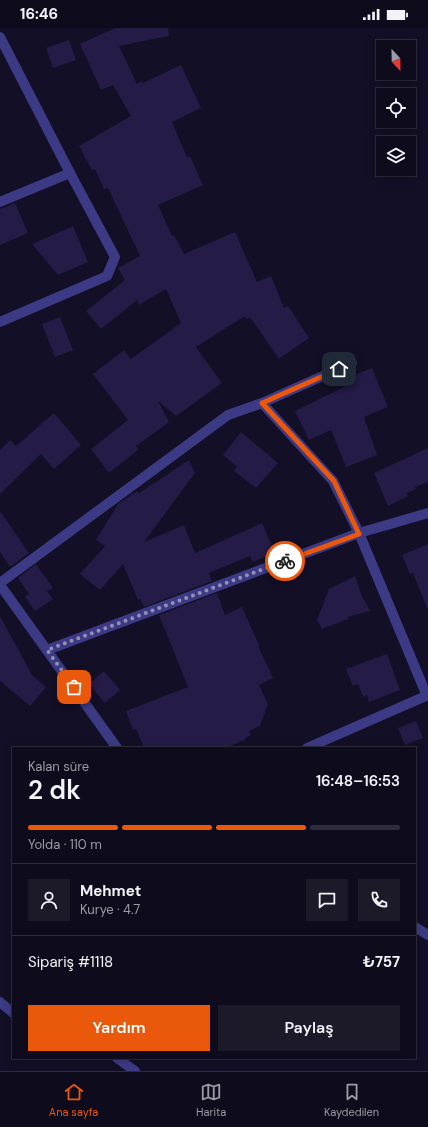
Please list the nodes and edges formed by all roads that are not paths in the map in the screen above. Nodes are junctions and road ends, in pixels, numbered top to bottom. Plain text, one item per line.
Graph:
1 (0, 37) edge
2 (70, 173) junction
3 (0, 202) edge
4 (0, 322) edge
5 (352, 363) dead end
6 (262, 403) junction
7 (428, 513) edge
8 (359, 534) junction
9 (0, 584) edge
10 (47, 650) junction
11 (427, 695) edge
12 (116, 747) edge
13 (309, 747) edge
14 (416, 928) edge
15 (428, 935) edge
16 (0, 1002) edge
17 (12, 1011) edge
18 (118, 1059) edge
19 (135, 1071) edge

1 - 2 street
2 - 3 street
2 - 4 street
5 - 6 street
6 - 8 street
6 - 9 street
7 - 8 street
8 - 10 street
8 - 11 street
9 - 10 street
10 - 12 street
11 - 13 street
14 - 15 street
16 - 17 street
18 - 19 street

